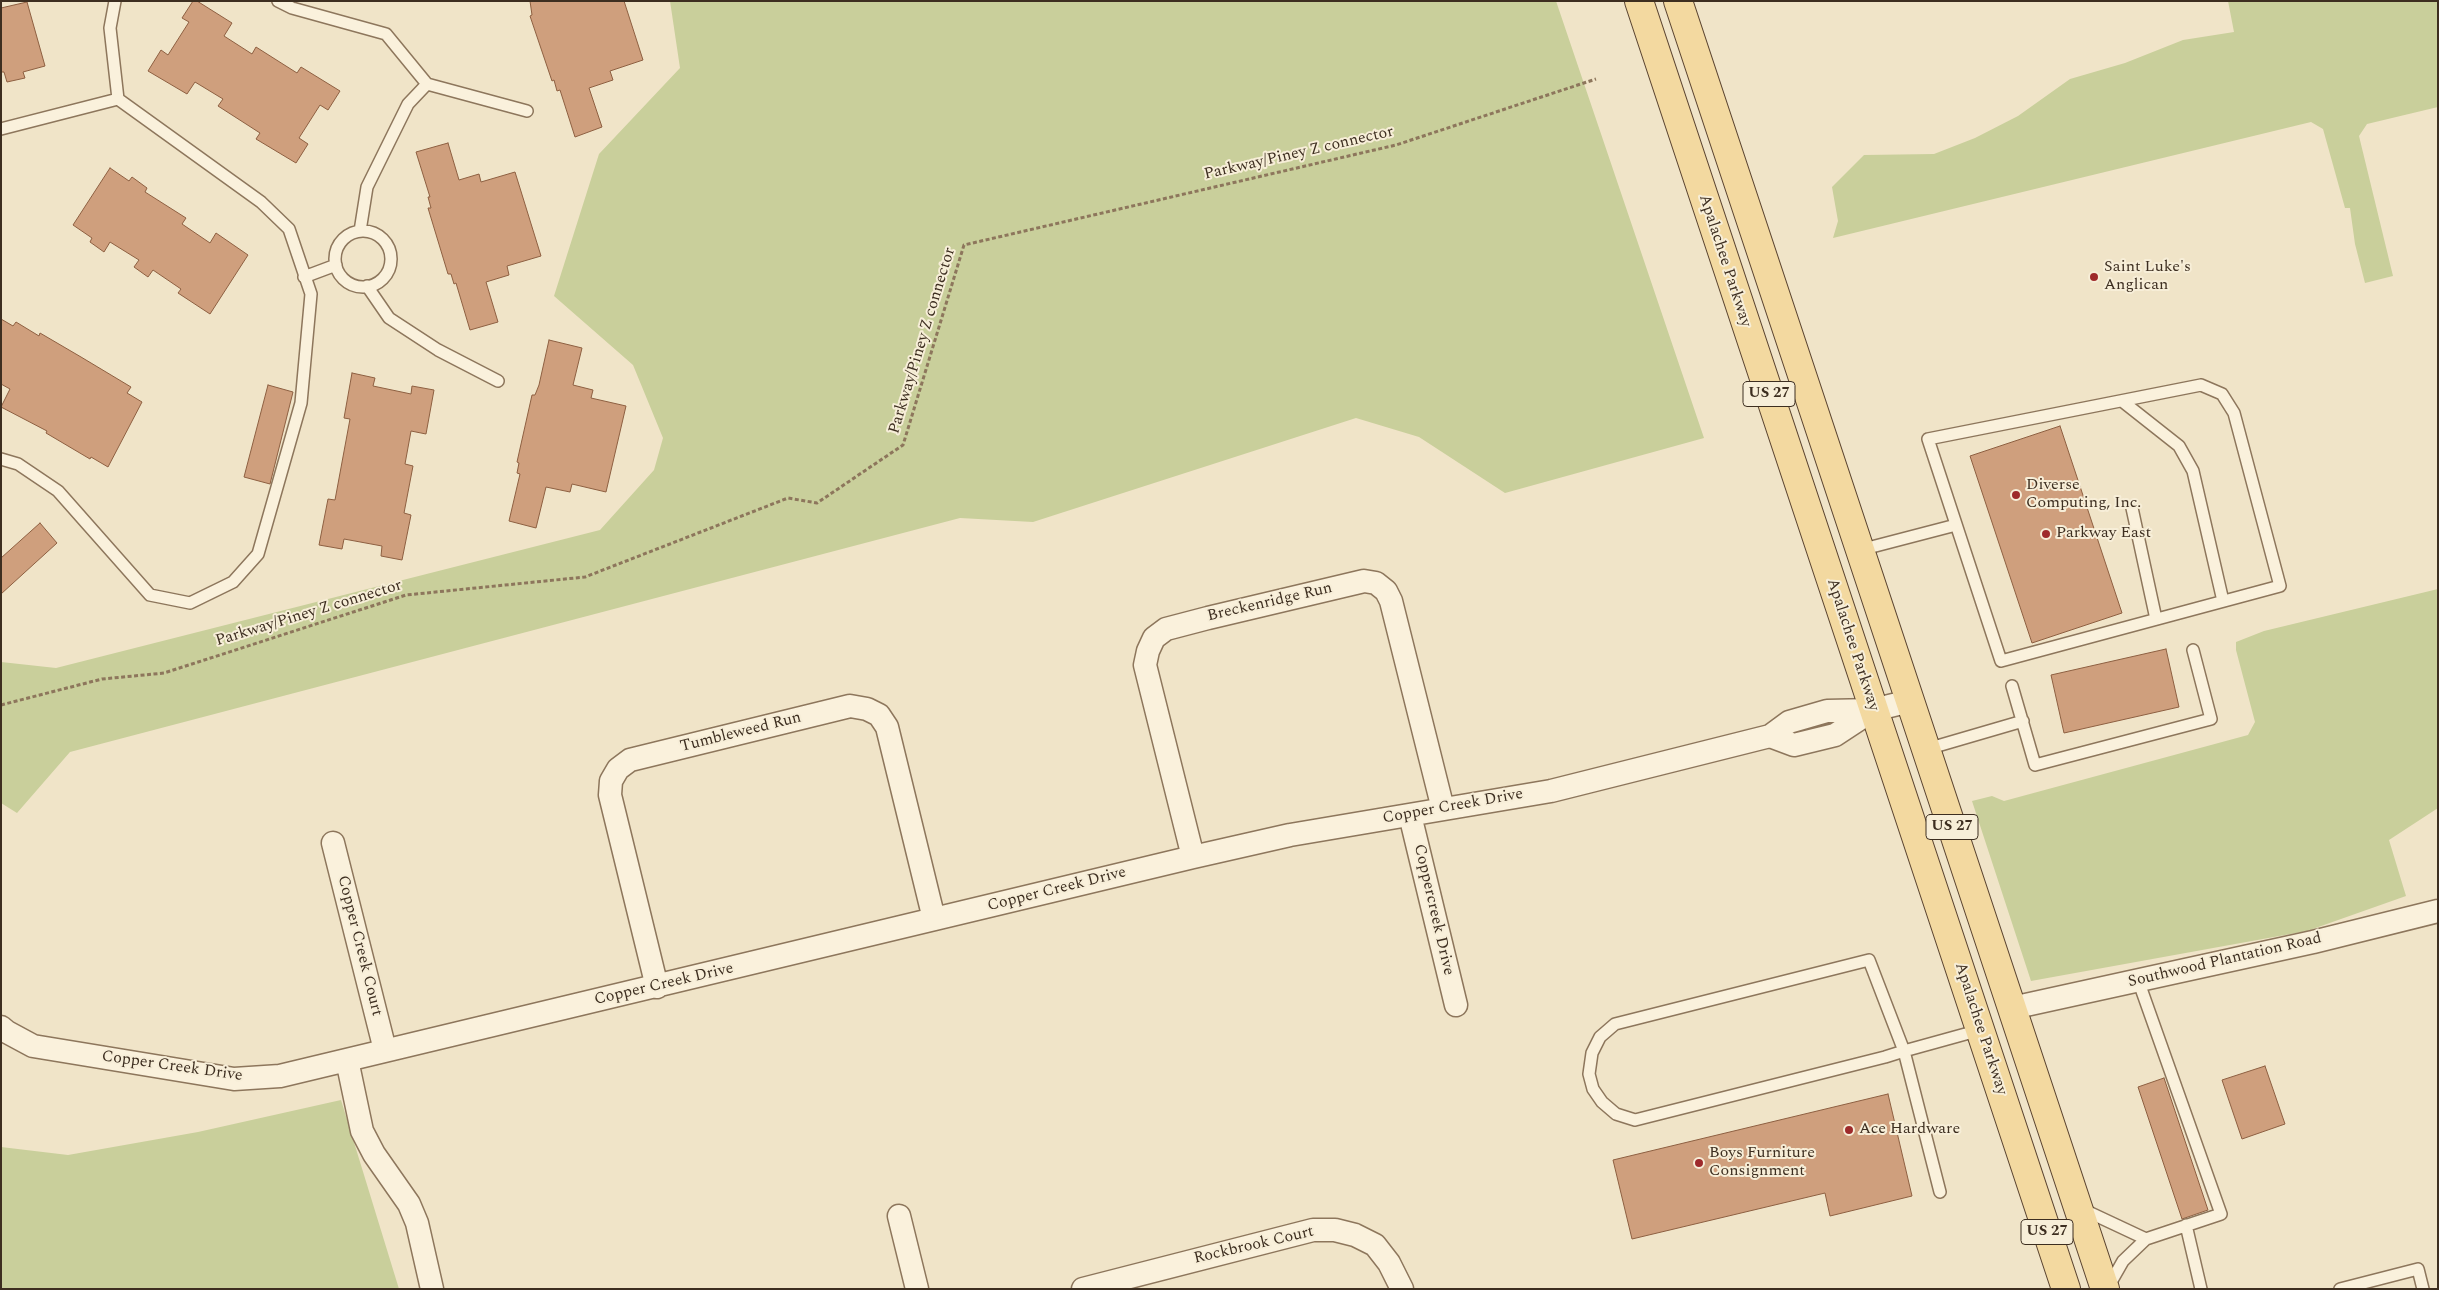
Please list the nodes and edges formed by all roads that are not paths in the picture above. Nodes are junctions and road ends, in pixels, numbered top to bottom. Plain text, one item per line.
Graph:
1 (114, 1) edge
2 (278, 1) edge
3 (1639, 1) edge
4 (1678, 1) edge
5 (1700, 68) junction
6 (1664, 78) junction
7 (427, 84) junction
8 (118, 99) junction
9 (527, 111) dead end
10 (1, 129) edge
11 (360, 231) junction
12 (336, 264) junction
13 (304, 277) junction
14 (367, 286) junction
15 (498, 381) dead end
16 (2122, 401) junction
17 (1, 459) edge
18 (2132, 508) dead end
19 (1956, 525) junction
20 (1860, 550) junction
21 (2223, 601) junction
22 (2156, 619) junction
23 (2193, 650) dead end
24 (2012, 686) dead end
25 (1910, 701) junction
26 (1873, 710) junction
27 (2022, 721) junction
28 (1927, 749) junction
29 (1443, 809) junction
30 (1410, 814) junction
31 (332, 843) dead end
32 (1193, 857) junction
33 (2438, 911) edge
34 (934, 920) junction
35 (1964, 980) junction
36 (2138, 980) junction
37 (657, 987) junction
38 (1456, 1005) dead end
39 (2012, 1008) junction
40 (1, 1027) edge
41 (1981, 1030) junction
42 (384, 1050) junction
43 (1904, 1051) junction
44 (2028, 1056) junction
45 (347, 1060) junction
46 (1940, 1192) dead end
47 (2078, 1208) junction
48 (898, 1216) dead end
49 (2186, 1225) junction
50 (2146, 1239) junction
51 (432, 1289) edge
52 (917, 1289) edge
53 (1083, 1289) edge
54 (1402, 1289) edge
55 (2066, 1289) edge
56 (2106, 1289) edge
57 (2201, 1289) edge
58 (2340, 1289) edge
59 (2423, 1289) edge

1 - 8 lane
2 - 7 lane
3 - 6 main road, Apalachee Parkway / US 27
4 - 5 main road, US 27
5 - 6 main road
5 - 20 main road, US 27
6 - 26 main road, Apalachee Parkway / US 27
7 - 9 lane
7 - 11 lane
8 - 10 lane
8 - 13 lane
11 - 12 lane
11 - 14 lane
12 - 13 lane
12 - 14 lane
13 - 17 lane
14 - 15 lane
16 - 19 lane
16 - 21 lane
16 - 21 lane
18 - 22 lane
19 - 20 lane
19 - 22 lane
20 - 25 main road, US 27
21 - 22 lane
23 - 27 lane
24 - 27 lane
25 - 26 street, Copper Creek Drive
25 - 28 main road, US 27
26 - 29 street, Copper Creek Drive
26 - 35 main road, Apalachee Parkway / US 27
27 - 28 lane
28 - 39 main road, US 27
29 - 30 street, Copper Creek Drive
29 - 32 street, Breckenridge Run
30 - 32 street, Copper Creek Drive
30 - 38 street, Coppercreek Drive
31 - 42 street, Copper Creek Court
32 - 34 street, Copper Creek Drive
33 - 36 street, Southwood Plantation Road
34 - 37 street, Copper Creek Drive
34 - 37 street, Tumbleweed Run
35 - 39 main road
35 - 41 main road, Apalachee Parkway / US 27
36 - 39 street, Southwood Plantation Road
36 - 49 lane
37 - 42 street, Copper Creek Drive
39 - 44 main road, US 27
40 - 45 street, Copper Creek Drive
41 - 43 lane
41 - 44 main road
41 - 55 main road, Apalachee Parkway / US 27
42 - 45 street, Copper Creek Drive
43 - 43 lane
43 - 46 lane
44 - 47 main road, US 27
45 - 51 street
47 - 50 lane
47 - 56 main road, US 27
48 - 52 street
49 - 50 lane
49 - 57 lane
50 - 56 lane
53 - 54 street, Rockbrook Court
58 - 59 lane

